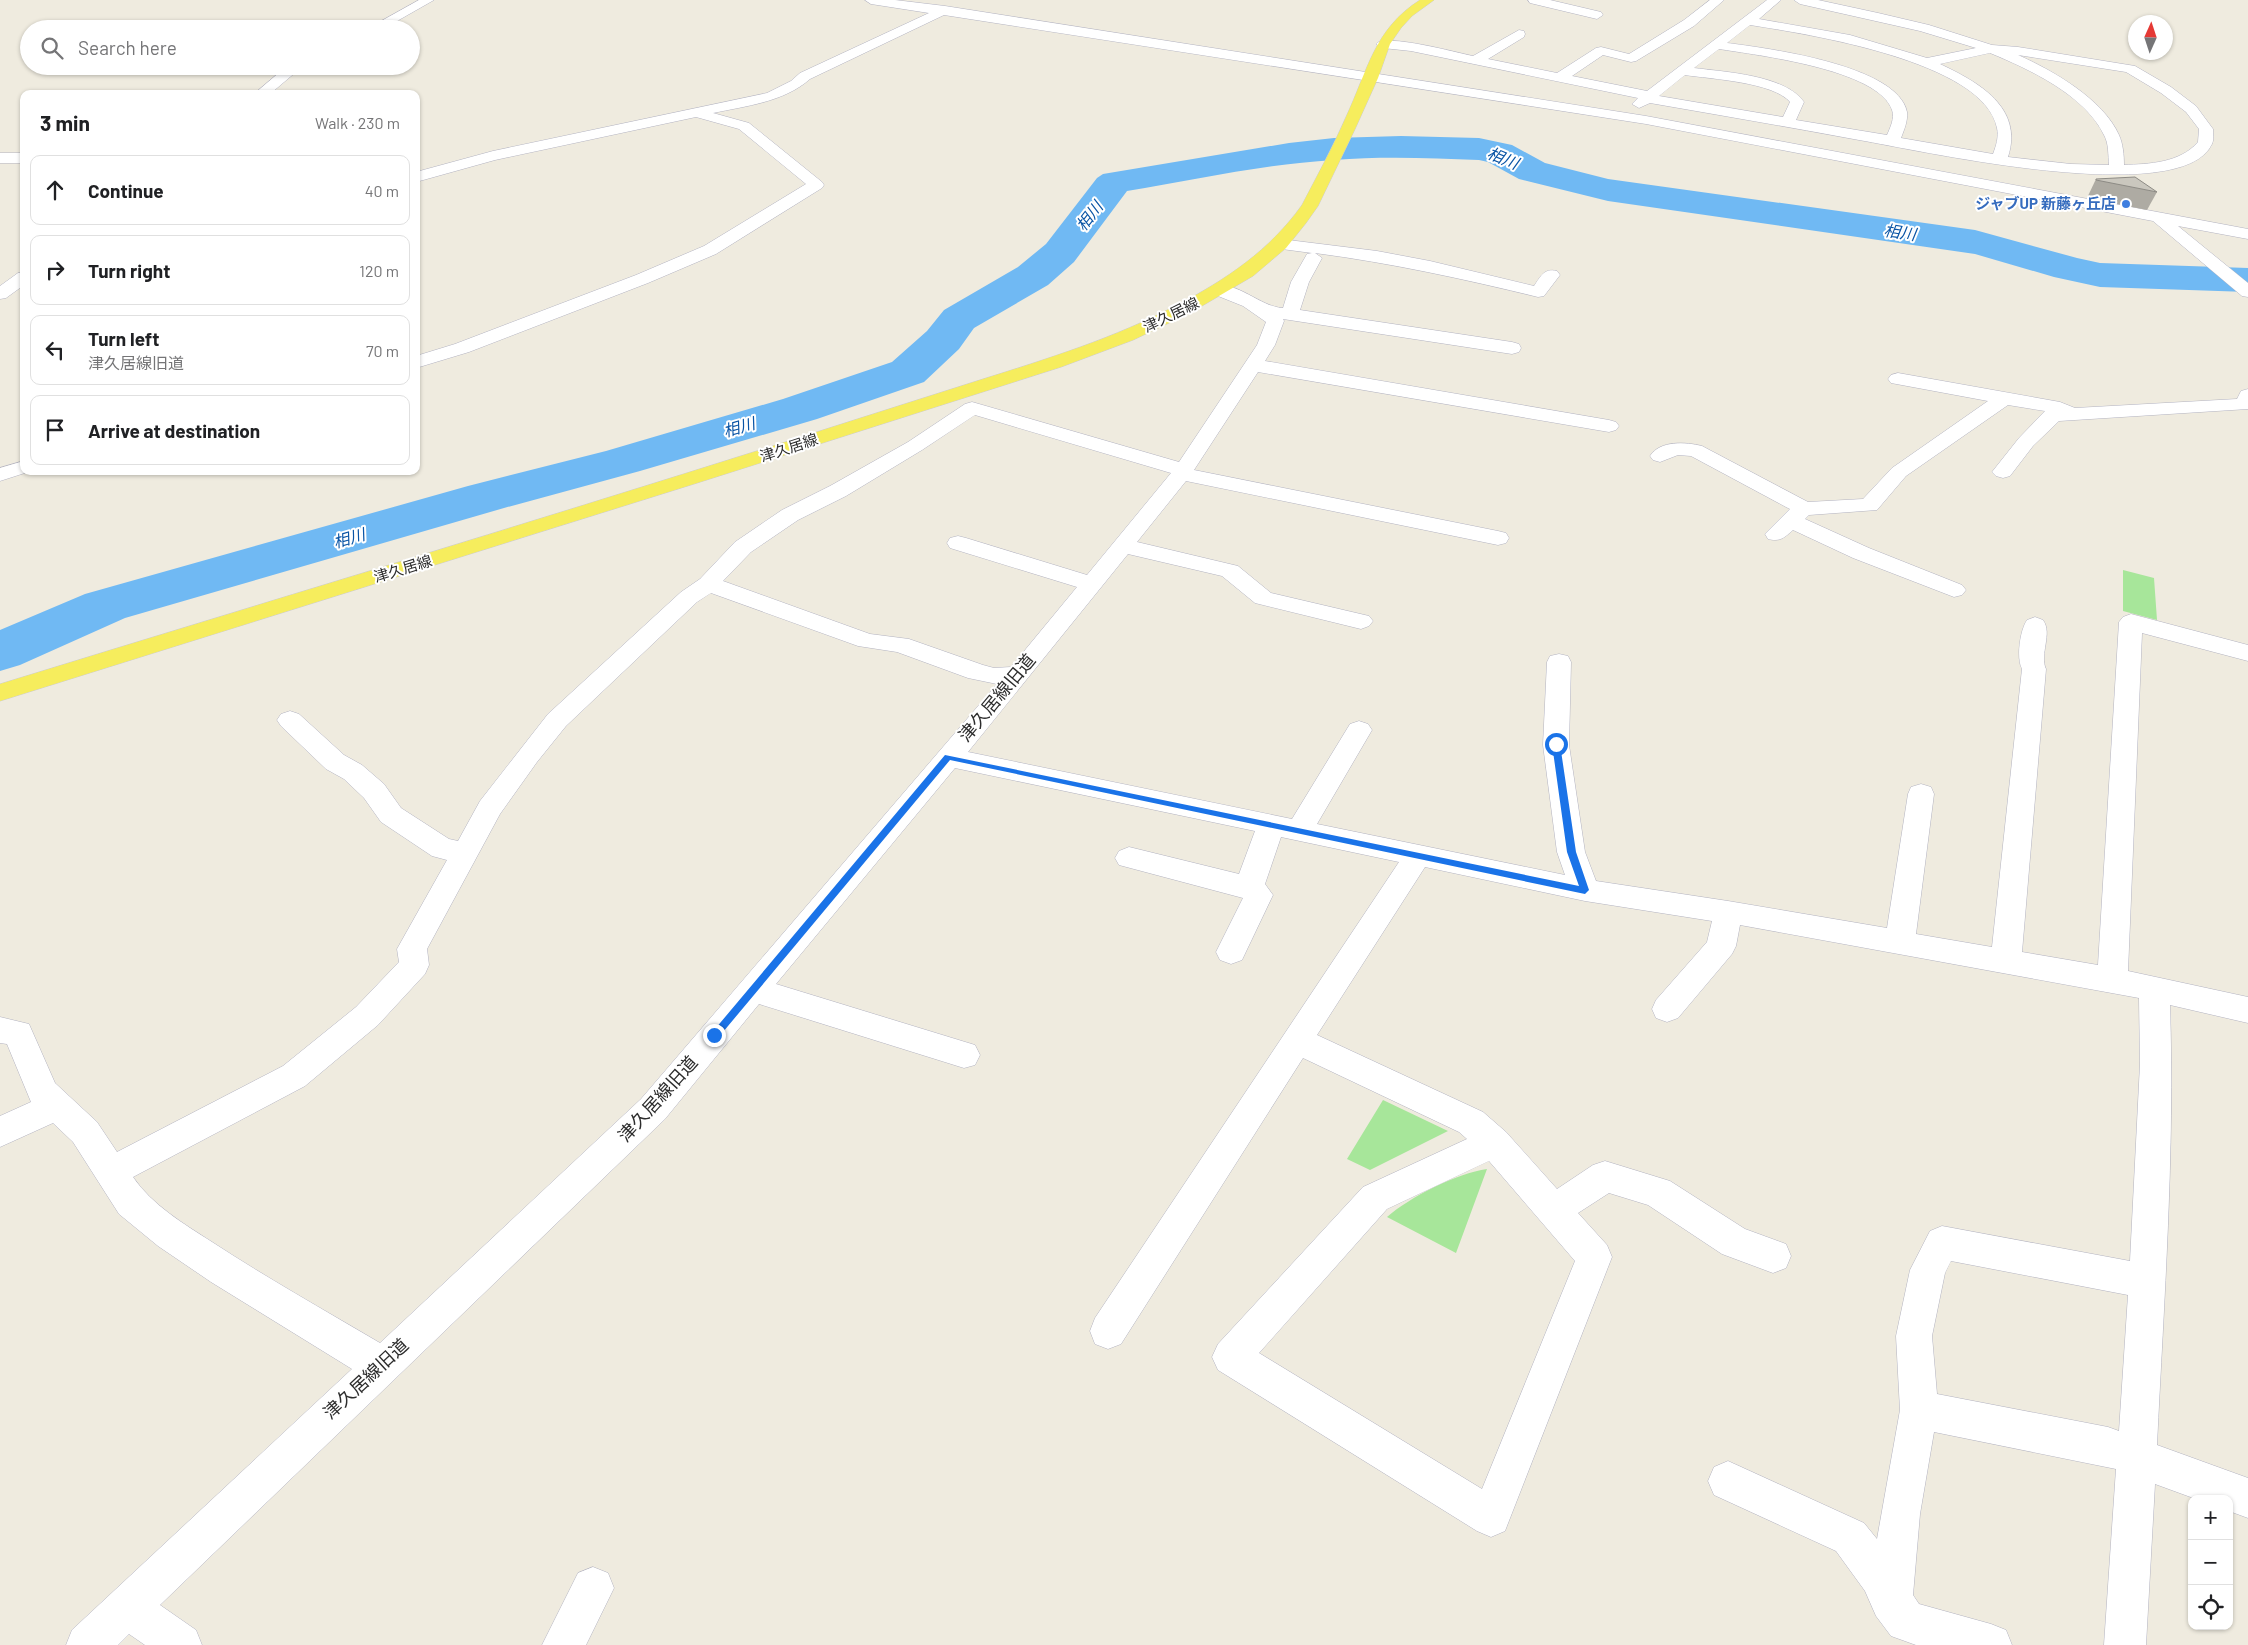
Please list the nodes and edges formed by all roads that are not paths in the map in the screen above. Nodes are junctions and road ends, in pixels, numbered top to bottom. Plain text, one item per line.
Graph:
1 (428, 0) edge
2 (871, 0) edge
3 (966, 0) edge
4 (1428, 0) edge
5 (1534, 0) edge
6 (1718, 0) edge
7 (1775, 0) edge
8 (1800, 0) edge
9 (942, 11) junction
10 (1597, 15) dead end
11 (390, 20) edge
12 (1749, 20) junction
13 (1519, 34) dead end
14 (1383, 44) junction
15 (1716, 45) junction
16 (1992, 49) junction
17 (1476, 60) junction
18 (1924, 62) junction
19 (1683, 71) junction
20 (285, 75) edge
21 (1371, 78) junction
22 (1559, 78) junction
23 (266, 90) edge
24 (1648, 97) junction
25 (698, 113) junction
26 (1623, 117) junction
27 (1788, 122) junction
28 (1892, 140) junction
29 (0, 158) edge
30 (20, 158) edge
31 (2006, 161) junction
32 (2116, 170) junction
33 (420, 177) edge
34 (2069, 200) junction
35 (2158, 217) junction
36 (2248, 234) edge
37 (1280, 244) junction
38 (1313, 258) dead end
39 (1551, 275) dead end
40 (20, 280) edge
41 (20, 290) edge
42 (1219, 290) junction
43 (2248, 292) edge
44 (0, 295) edge
45 (1279, 314) junction
46 (1512, 348) dead end
47 (420, 361) edge
48 (1252, 365) junction
49 (1898, 379) dead end
50 (2248, 395) edge
51 (2005, 398) junction
52 (964, 401) junction
53 (2072, 414) junction
54 (1609, 426) dead end
55 (1660, 456) dead end
56 (20, 468) edge
57 (1182, 472) junction
58 (2003, 472) dead end
59 (0, 475) edge
60 (1790, 522) junction
61 (1498, 538) dead end
62 (958, 543) dead end
63 (1124, 546) junction
64 (708, 584) junction
65 (1092, 584) junction
66 (1954, 590) dead end
67 (1361, 621) dead end
68 (2035, 625) dead end
69 (2248, 652) edge
70 (1559, 662) dead end
71 (1018, 675) junction
72 (0, 693) edge
73 (290, 720) dead end
74 (1359, 730) dead end
75 (948, 757) junction
76 (1921, 794) dead end
77 (1270, 825) junction
78 (1299, 831) junction
79 (465, 852) junction
80 (1418, 855) junction
81 (1129, 858) dead end
82 (1249, 888) junction
83 (1585, 890) junction
84 (1728, 912) junction
85 (1900, 943) junction
86 (1231, 952) dead end
87 (2006, 961) junction
88 (2112, 980) junction
89 (2154, 988) junction
90 (753, 990) junction
91 (1667, 1010) dead end
92 (2248, 1010) edge
93 (0, 1030) edge
94 (1297, 1040) junction
95 (964, 1055) dead end
96 (56, 1106) junction
97 (0, 1132) edge
98 (1494, 1142) junction
99 (110, 1172) junction
100 (1553, 1211) junction
101 (1773, 1256) dead end
102 (2147, 1281) junction
103 (1108, 1331) dead end
104 (381, 1365) junction
105 (1919, 1410) junction
106 (2138, 1457) junction
107 (1728, 1481) dead end
108 (2248, 1498) edge
109 (593, 1588) dead end
110 (1890, 1601) junction
111 (127, 1607) junction
112 (87, 1645) edge
113 (181, 1645) edge
114 (564, 1645) edge
115 (1991, 1645) edge
116 (2124, 1645) edge

1 - 11 street
2 - 9 street
3 - 9 street
4 - 14 main road, 津久居線
5 - 10 street
6 - 22 street
7 - 12 street
8 - 16 street
9 - 21 street
9 - 25 street
12 - 15 street
12 - 18 street
13 - 17 street
14 - 17 street
14 - 21 main road, 津久居線
15 - 19 street
15 - 28 street
16 - 18 street
16 - 32 street
16 - 32 street
17 - 22 street
18 - 31 street
19 - 24 street
19 - 27 street
20 - 23 street
21 - 26 street
21 - 37 main road, 津久居線
22 - 24 street
24 - 26 street
24 - 27 street
25 - 33 street
25 - 47 street
26 - 34 street
27 - 28 street
28 - 31 street
29 - 30 street
31 - 32 street
31 - 34 street
34 - 35 street
35 - 36 street
35 - 43 street
37 - 39 street
37 - 42 main road, 津久居線
38 - 45 street
40 - 44 street
41 - 44 street
42 - 45 street
42 - 52 main road, 津久居線
45 - 46 street
45 - 48 street, 津久居線旧道
48 - 54 street
48 - 57 street, 津久居線旧道
49 - 51 street
50 - 53 street
51 - 53 street
51 - 60 street
52 - 57 street
52 - 64 street
52 - 72 main road, 津久居線
53 - 58 street
55 - 60 street
56 - 59 street
57 - 61 street
57 - 63 street, 津久居線旧道
60 - 66 street
62 - 65 street
63 - 65 street, 津久居線旧道
63 - 67 street
64 - 71 street
64 - 79 street
65 - 71 street, 津久居線旧道
68 - 87 street
69 - 88 street
70 - 83 street
71 - 75 street, 津久居線旧道
73 - 79 street
74 - 78 street
75 - 77 street
75 - 90 street, 津久居線旧道
76 - 85 street
77 - 78 street
77 - 82 street
78 - 80 street
79 - 99 street
80 - 83 street
80 - 94 street
81 - 82 street
82 - 86 street
83 - 84 street
84 - 85 street
84 - 91 street
85 - 87 street
87 - 88 street
88 - 89 street
89 - 92 street
89 - 102 street
90 - 95 street
90 - 104 street, 津久居線旧道
93 - 96 street
94 - 98 street
94 - 103 street
96 - 97 street
96 - 99 street
98 - 100 street
98 - 100 street
99 - 104 street
100 - 101 street
102 - 105 street
102 - 106 street
104 - 111 street, 津久居線旧道
105 - 106 street
105 - 110 street
106 - 108 street
106 - 116 street
107 - 110 street
109 - 114 street
110 - 115 street
111 - 112 street, 津久居線旧道
111 - 113 street

